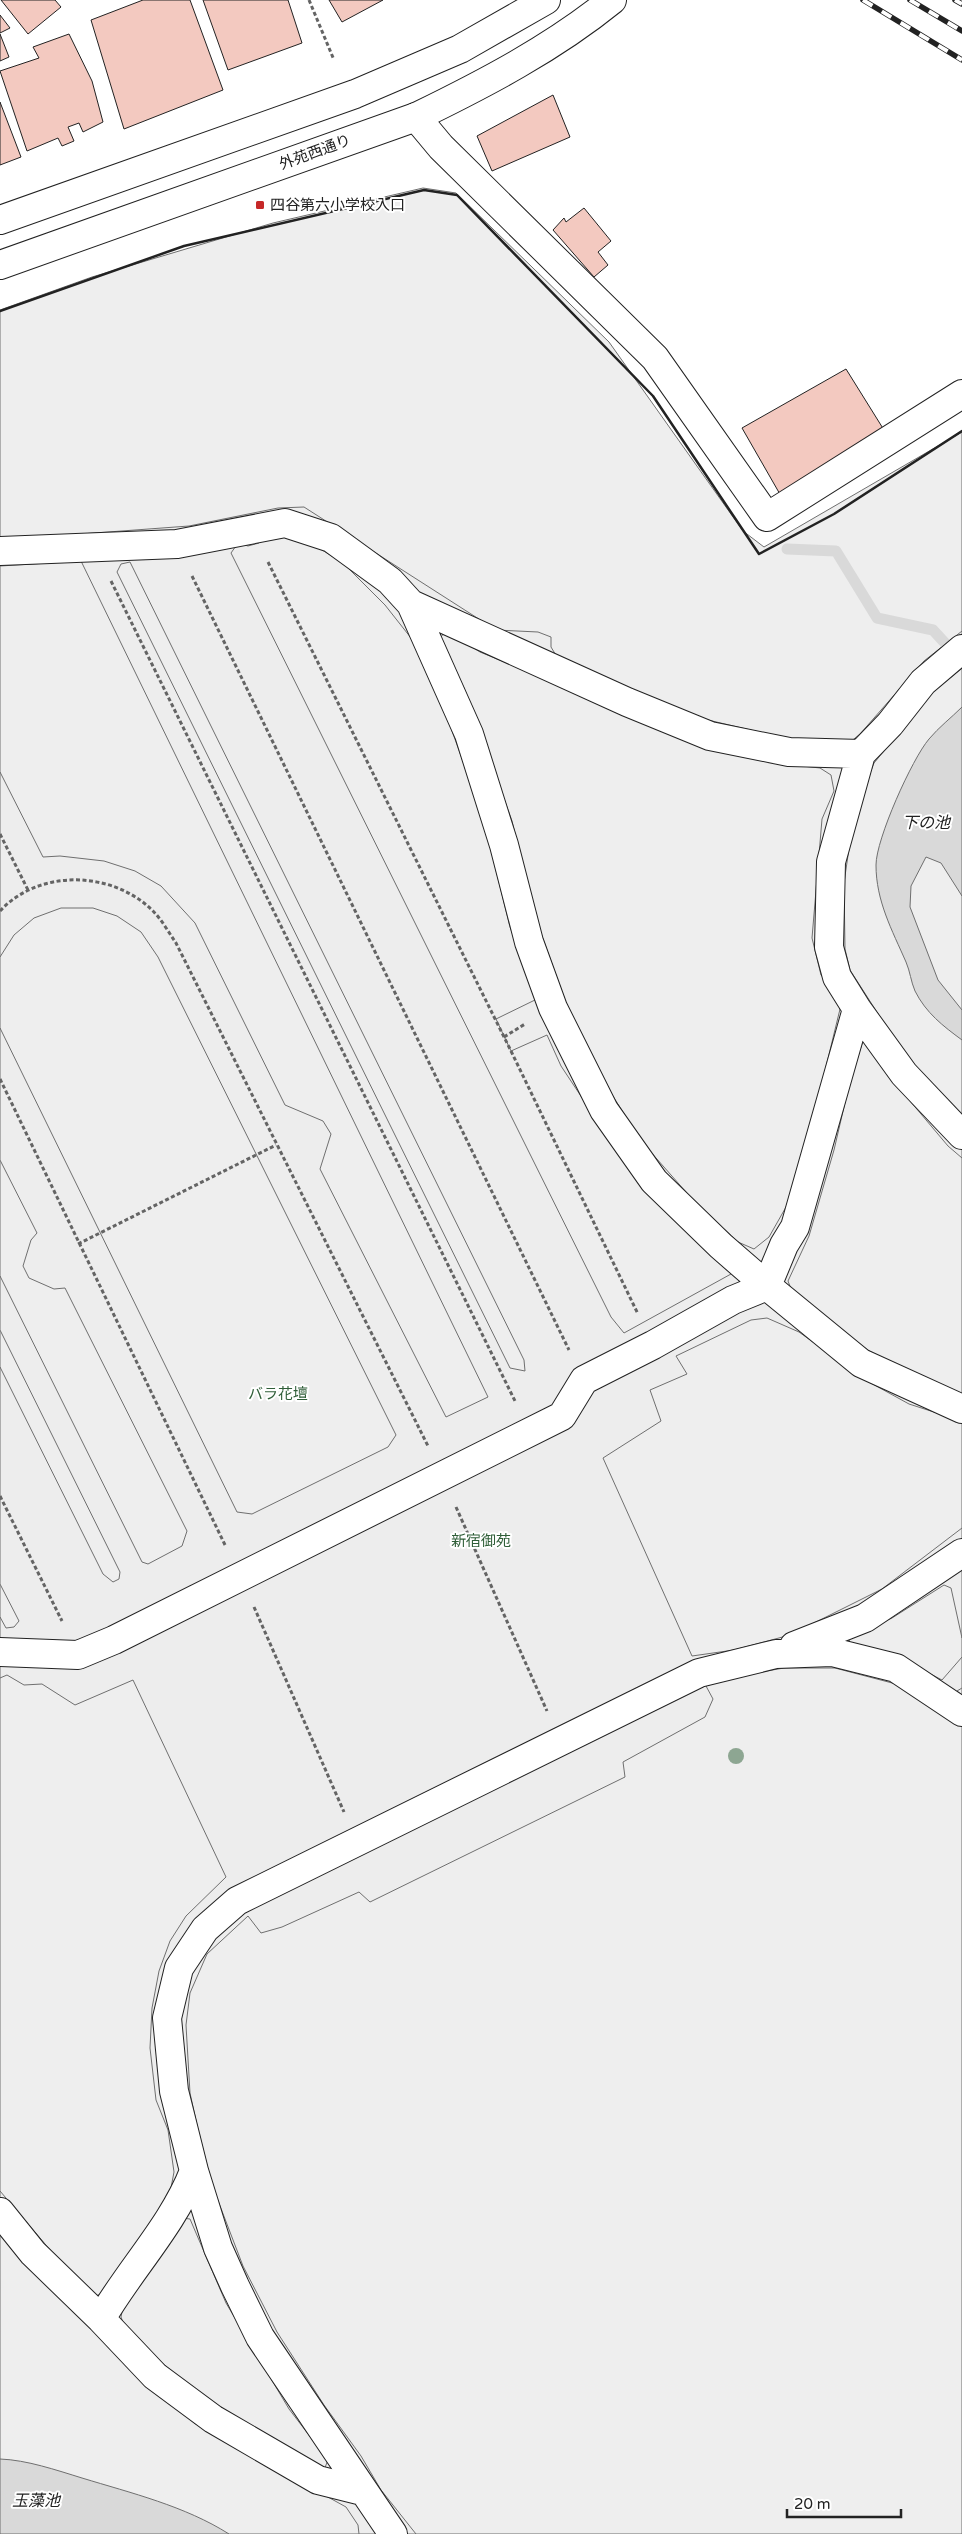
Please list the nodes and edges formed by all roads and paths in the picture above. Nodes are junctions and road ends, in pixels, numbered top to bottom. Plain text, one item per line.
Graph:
1 (309, 0) edge
2 (546, 0) edge
3 (612, 0) edge
4 (334, 60) dead end
5 (416, 117) junction
6 (0, 220) edge
7 (0, 265) edge
8 (962, 394) edge
9 (252, 530) junction
10 (177, 544) junction
11 (96, 549) junction
12 (0, 551) edge
13 (411, 604) junction
14 (954, 656) edge
15 (861, 754) junction
16 (0, 834) edge
17 (28, 890) junction
18 (0, 911) edge
19 (857, 1010) junction
20 (0, 1080) edge
21 (962, 1135) edge
22 (276, 1145) junction
23 (78, 1244) junction
24 (767, 1286) junction
25 (653, 1345) junction
26 (584, 1380) junction
27 (962, 1409) edge
28 (530, 1432) junction
29 (442, 1476) junction
30 (0, 1496) edge
31 (962, 1552) edge
32 (241, 1577) junction
33 (0, 1652) edge
34 (776, 1654) junction
35 (78, 1655) junction
36 (962, 1712) edge
37 (561, 1741) junction
38 (358, 1841) junction
39 (194, 2171) junction
40 (0, 2212) edge
41 (101, 2319) junction
42 (362, 2491) junction
43 (393, 2534) edge

1 - 4 path
2 - 6 street
3 - 5 street, 外苑西通り
5 - 7 street, 外苑西通り
5 - 8 street
9 - 10 street
9 - 13 street
9 - 25 path
10 - 11 street
10 - 26 path
11 - 12 street
11 - 28 path
13 - 15 street
13 - 24 street
14 - 15 street
15 - 19 street
16 - 17 path
17 - 18 path
17 - 22 path
19 - 21 street
19 - 24 street
20 - 23 path
22 - 23 path
22 - 29 path
23 - 32 path
24 - 25 street
24 - 27 street
25 - 26 street
26 - 28 street
28 - 29 street
29 - 32 street
29 - 37 path
30 - 35 path
31 - 34 street
32 - 35 street
32 - 38 path
33 - 35 street
34 - 36 street
34 - 37 street
37 - 38 street
38 - 39 street
39 - 41 street
39 - 42 street
40 - 41 street
41 - 42 street
42 - 43 street

